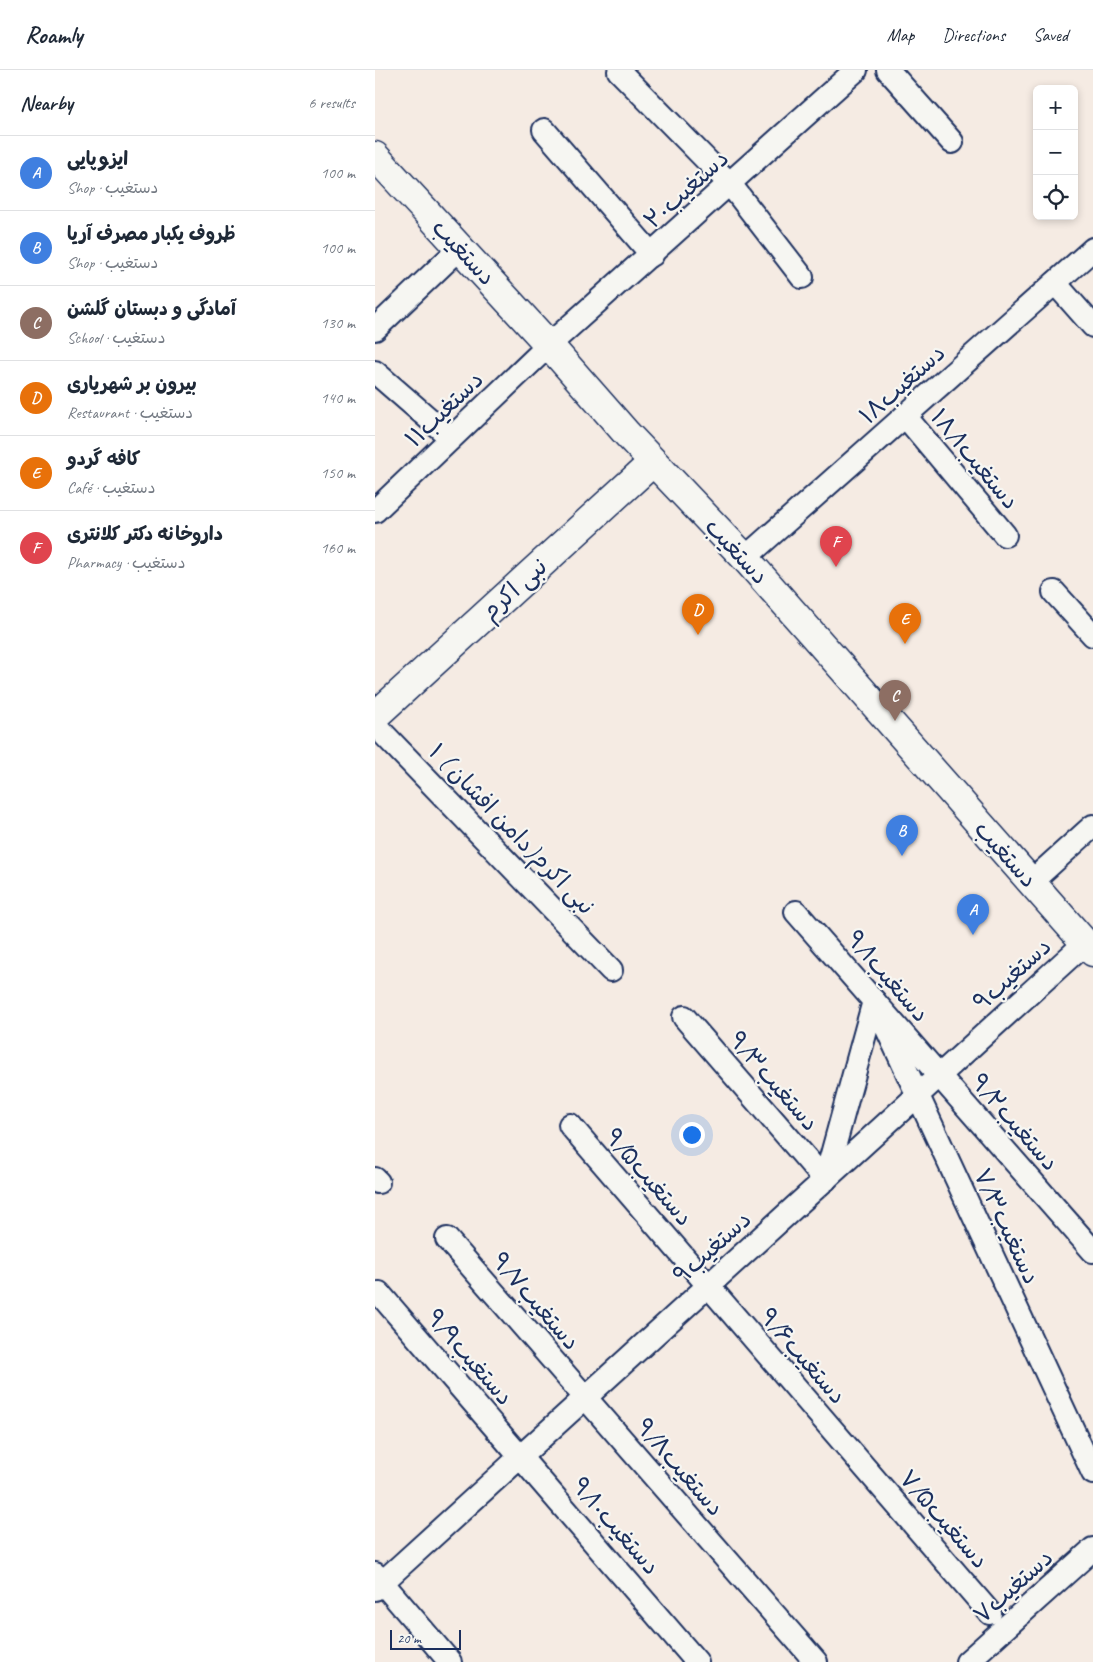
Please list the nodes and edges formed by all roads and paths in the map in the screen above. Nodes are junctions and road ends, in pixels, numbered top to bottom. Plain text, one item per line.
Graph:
1 (856, 70) edge
2 (888, 70) edge
3 (619, 71) edge
4 (544, 130) dead end
5 (952, 142) dead end
6 (375, 156) edge
7 (730, 184) junction
8 (460, 248) junction
9 (1093, 249) edge
10 (652, 255) junction
11 (802, 277) dead end
12 (1055, 283) junction
13 (1093, 326) edge
14 (375, 329) edge
15 (549, 345) junction
16 (375, 372) edge
17 (905, 416) junction
18 (451, 438) junction
19 (653, 462) junction
20 (375, 511) edge
21 (1005, 535) dead end
22 (745, 558) junction
23 (1054, 592) dead end
24 (1093, 635) edge
25 (375, 716) edge
26 (375, 725) edge
27 (1093, 826) edge
28 (1031, 882) junction
29 (796, 912) dead end
30 (1089, 947) edge
31 (611, 970) dead end
32 (874, 1001) junction
33 (684, 1017) dead end
34 (940, 1076) junction
35 (570, 1125) dead end
36 (825, 1180) junction
37 (447, 1239) dead end
38 (1092, 1249) edge
39 (709, 1286) junction
40 (379, 1293) dead end
41 (585, 1398) junction
42 (521, 1456) junction
43 (858, 1460) joint
44 (1093, 1473) edge
45 (1093, 1549) edge
46 (377, 1582) edge
47 (990, 1613) dead end
48 (450, 1662) edge
49 (697, 1662) edge
50 (817, 1662) edge
51 (967, 1662) edge

1 - 7 street, دستغیب۲۰
2 - 5 street
3 - 7 street
4 - 10 street
6 - 8 street, دستغیب
7 - 10 street, دستغیب۲۰
7 - 11 street
8 - 14 street
8 - 15 street, دستغیب
9 - 12 street, دستغیب۱۸
10 - 15 street, دستغیب۲۰
12 - 13 street
12 - 17 street, دستغیب۱۸
15 - 18 street, دستغیب۱۱
15 - 19 street, دستغیب
16 - 18 street
17 - 21 street, دستغیب۱۸/۱
17 - 22 street, دستغیب۱۸
18 - 20 street, دستغیب۱۱
19 - 22 street, دستغیب
19 - 25 street, نبی اکرم
22 - 28 street, دستغیب
23 - 24 street
26 - 31 street, ۱ نبی اکرم(دامن افشان )
27 - 28 street
28 - 30 street, دستغیب
29 - 32 street, دستغیب۹/۱
30 - 34 street, دستغیب۹
32 - 34 street, دستغیب۹/۱
32 - 36 street
32 - 44 street, دستغیب۷/۳
33 - 36 street, دستغیب۹/۳
34 - 36 street, دستغیب۹
34 - 38 street, دستغیب۹/۲
35 - 39 street, ۹/۵دستغیب
36 - 39 street, دستغیب۹
37 - 41 street, دستغیب۹/۷
39 - 41 street, دستغیب۹
39 - 43 street, دستغیب۹/۶
40 - 42 street, دستغیب۹/۹
41 - 42 street, دستغیب۹
41 - 50 street, دستغیب۹/۸
42 - 46 street, دستغیب۹
42 - 49 street, دستغیب۹/۱۰
43 - 47 street, دستغیب۷/۵
45 - 51 street, دستغیب۷
46 - 48 street

